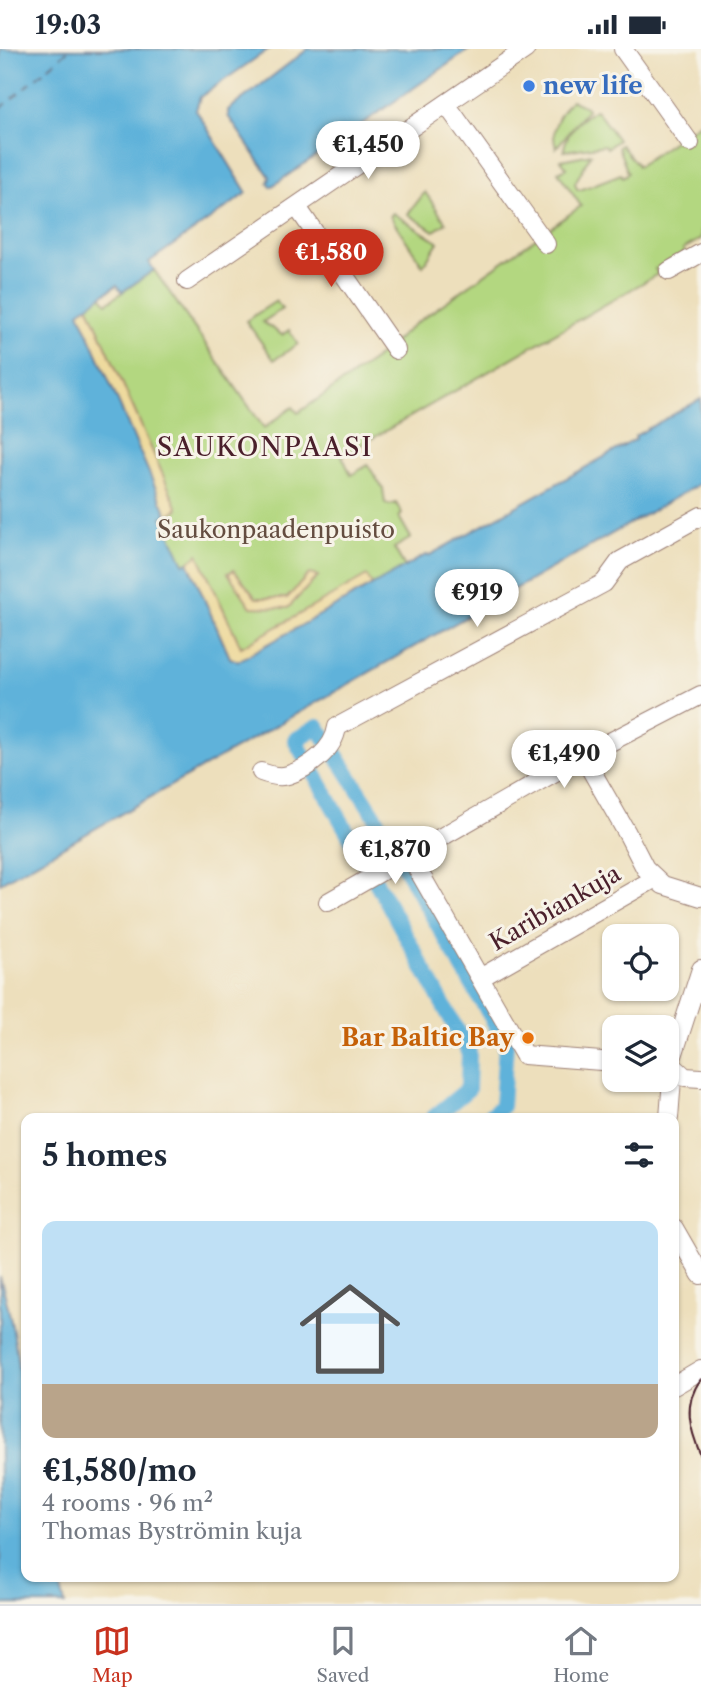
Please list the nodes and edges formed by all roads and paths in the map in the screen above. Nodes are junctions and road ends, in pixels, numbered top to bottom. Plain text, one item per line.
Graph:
1 (526, 49) edge
2 (623, 49) edge
3 (446, 104) junction
4 (690, 143) dead end
5 (297, 207) junction
6 (546, 244) dead end
7 (701, 253) edge
8 (669, 271) dead end
9 (187, 281) dead end
10 (396, 350) dead end
11 (701, 516) edge
12 (701, 695) edge
13 (583, 756) junction
14 (261, 772) dead end
15 (409, 857) junction
16 (654, 879) junction
17 (701, 897) edge
18 (328, 902) dead end
19 (701, 969) edge
20 (480, 978) junction
21 (679, 1036) edge
22 (602, 1061) edge
23 (679, 1071) edge
24 (701, 1078) edge
25 (669, 1092) edge
26 (669, 1113) edge
27 (679, 1237) edge
28 (701, 1275) edge
29 (701, 1370) edge
30 (679, 1383) edge

1 - 3 street
2 - 4 street
3 - 5 street
3 - 6 street
5 - 9 street
5 - 10 street
7 - 8 street
11 - 14 street
12 - 13 street
13 - 15 street
13 - 16 street
15 - 18 street
15 - 20 street
16 - 17 street
16 - 20 street, Karibiankuja
19 - 21 street
20 - 22 street
23 - 24 street
25 - 26 street
27 - 28 street
29 - 30 street

